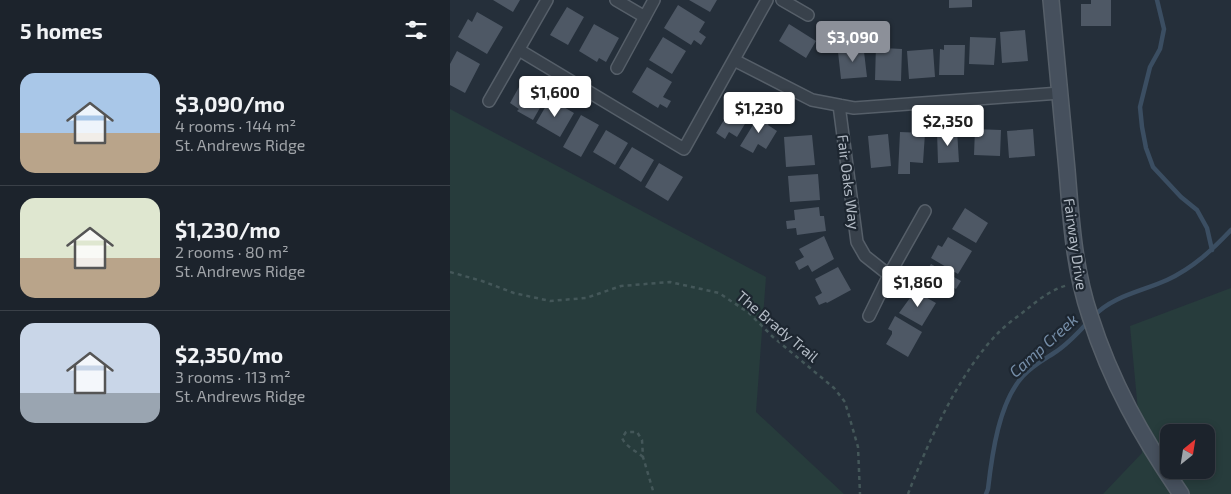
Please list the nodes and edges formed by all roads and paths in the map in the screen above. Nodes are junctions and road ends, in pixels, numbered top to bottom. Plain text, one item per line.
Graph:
1 (547, 0) edge
2 (616, 0) edge
3 (654, 0) edge
4 (766, 0) edge
5 (782, 0) edge
6 (1051, 0) edge
7 (808, 15) dead end
8 (645, 17) junction
9 (519, 50) junction
10 (734, 60) junction
11 (617, 68) dead end
12 (1060, 93) junction
13 (489, 101) dead end
14 (839, 105) junction
15 (925, 211) dead end
16 (450, 272) edge
17 (889, 275) junction
18 (1081, 282) junction
19 (869, 316) dead end
20 (643, 457) junction
21 (654, 494) edge
22 (860, 494) edge
23 (908, 494) edge
24 (1181, 494) edge

1 - 9 street
2 - 8 street
3 - 8 street
4 - 10 street
5 - 7 street
6 - 12 street, Fairway Drive
8 - 11 street
9 - 10 street
9 - 13 street
10 - 14 street
12 - 14 street
12 - 18 street, Fairway Drive
14 - 17 street, Fair Oaks Way
15 - 17 street
16 - 22 path, The Brady Trail
17 - 19 street
18 - 23 path
18 - 24 street, Fairway Drive
20 - 20 path
20 - 21 path

